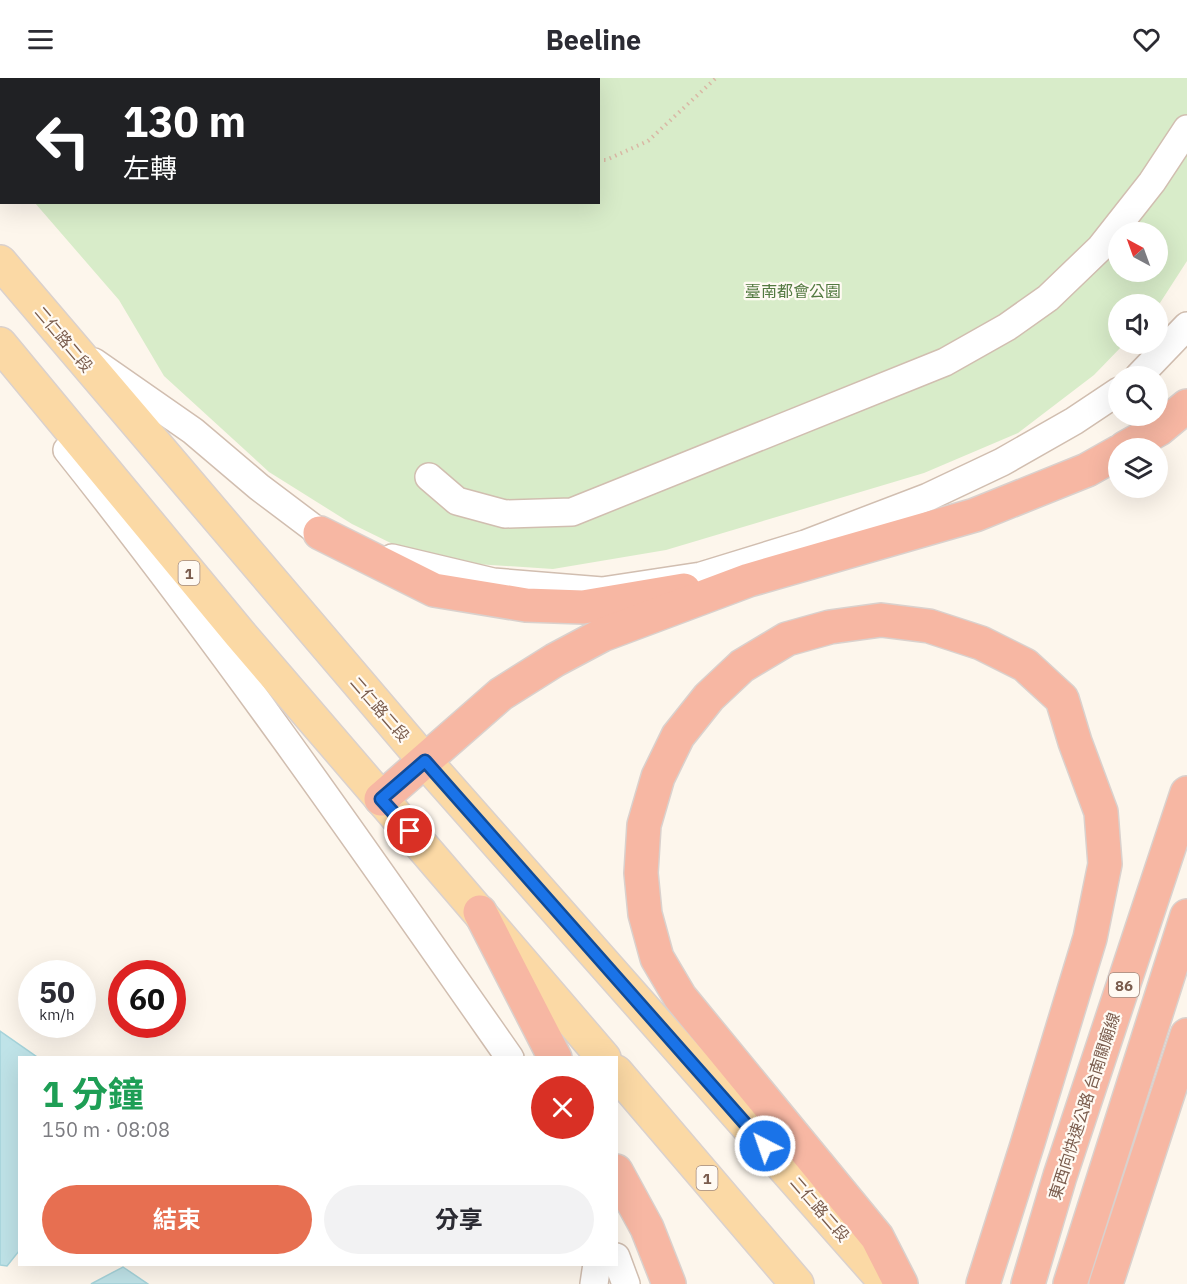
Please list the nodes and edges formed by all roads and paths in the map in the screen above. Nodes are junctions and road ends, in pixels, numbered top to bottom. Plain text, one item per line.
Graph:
1 (716, 78) edge
2 (1187, 129) edge
3 (600, 160) edge
4 (0, 262) edge
5 (1187, 326) edge
6 (65, 341) junction
7 (0, 344) edge
8 (1149, 366) edge
9 (0, 367) edge
10 (1108, 398) edge
11 (1187, 406) edge
12 (1143, 438) edge
13 (1108, 458) edge
14 (429, 477) dead end
15 (320, 533) junction
16 (749, 580) junction
17 (425, 761) junction
18 (1187, 793) edge
19 (381, 799) junction
20 (480, 912) junction
21 (1187, 916) edge
22 (1187, 1035) edge
23 (509, 1056) edge
24 (554, 1056) edge
25 (602, 1056) edge
26 (618, 1074) edge
27 (618, 1175) edge
28 (618, 1262) edge
29 (597, 1266) edge
30 (594, 1284) edge
31 (626, 1284) edge
32 (669, 1284) edge
33 (797, 1284) edge
34 (887, 1284) edge
35 (901, 1284) edge
36 (983, 1284) edge
37 (1028, 1284) edge
38 (1070, 1284) edge
39 (1106, 1284) edge

1 - 3 path
2 - 14 street
4 - 6 main road, 二仁路二段
5 - 8 street
6 - 15 street
6 - 17 main road, 二仁路二段
7 - 19 main road, 1
9 - 23 street
10 - 15 street
11 - 12 highway
13 - 16 highway
15 - 16 highway
16 - 17 highway
17 - 19 highway
17 - 34 main road, 二仁路二段
18 - 37 highway, 東西向快速公路 台南關廟線 / 86
19 - 20 main road, 1
20 - 24 highway
20 - 25 main road, 1
21 - 38 highway, 86
22 - 39 highway
26 - 33 main road, 1
27 - 32 highway
28 - 31 street
29 - 30 street
35 - 36 highway

